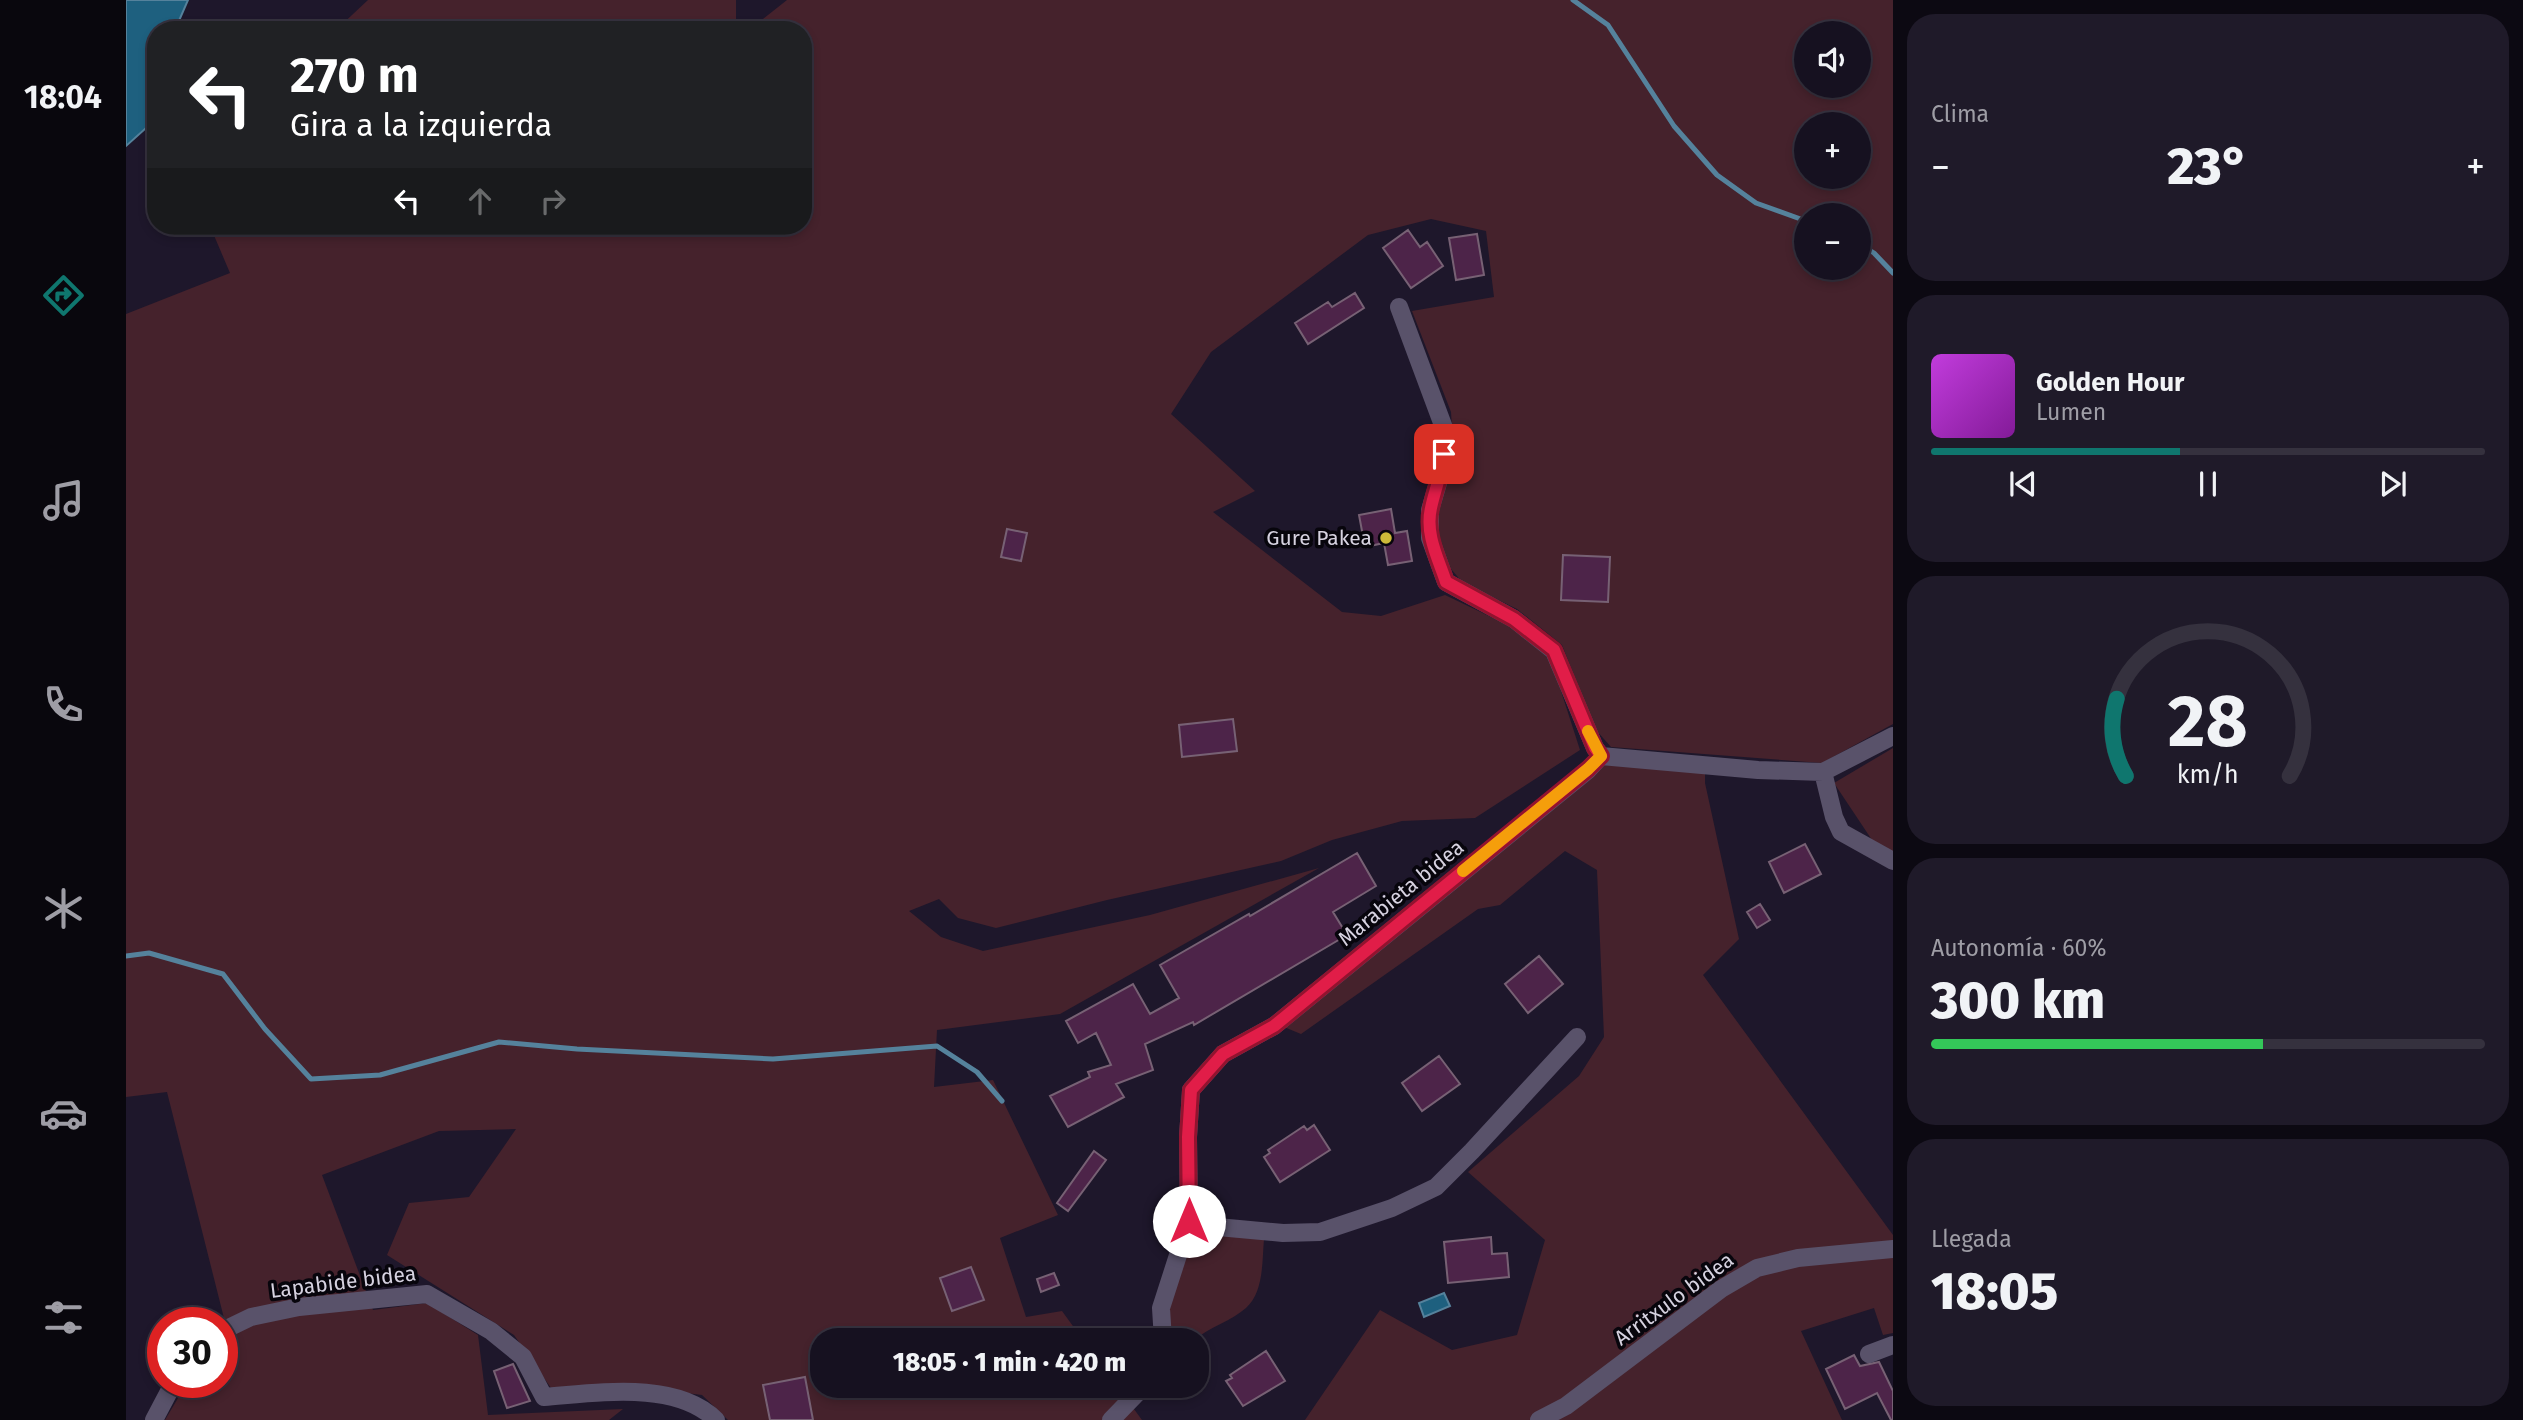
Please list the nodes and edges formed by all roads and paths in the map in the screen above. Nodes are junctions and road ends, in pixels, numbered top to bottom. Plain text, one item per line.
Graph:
1 (1399, 307) dead end
2 (1893, 736) edge
3 (1601, 756) junction
4 (1824, 772) junction
5 (1893, 861) edge
6 (1577, 1037) dead end
7 (1189, 1221) junction
8 (1893, 1249) edge
9 (238, 1323) edge
10 (1162, 1328) edge
11 (1893, 1345) edge
12 (1869, 1354) dead end
13 (166, 1398) edge
14 (1132, 1398) edge
15 (154, 1420) edge
16 (716, 1420) edge
17 (1111, 1420) edge
18 (1539, 1420) edge

1 - 3 street
2 - 4 street
3 - 4 street
3 - 7 street, Marabieta bidea
4 - 5 street
6 - 7 street
7 - 10 street, Marabieta bidea
8 - 18 street, Arritxulo bidea
9 - 16 street, Lapabide bidea
11 - 12 street
13 - 15 street
14 - 17 street

